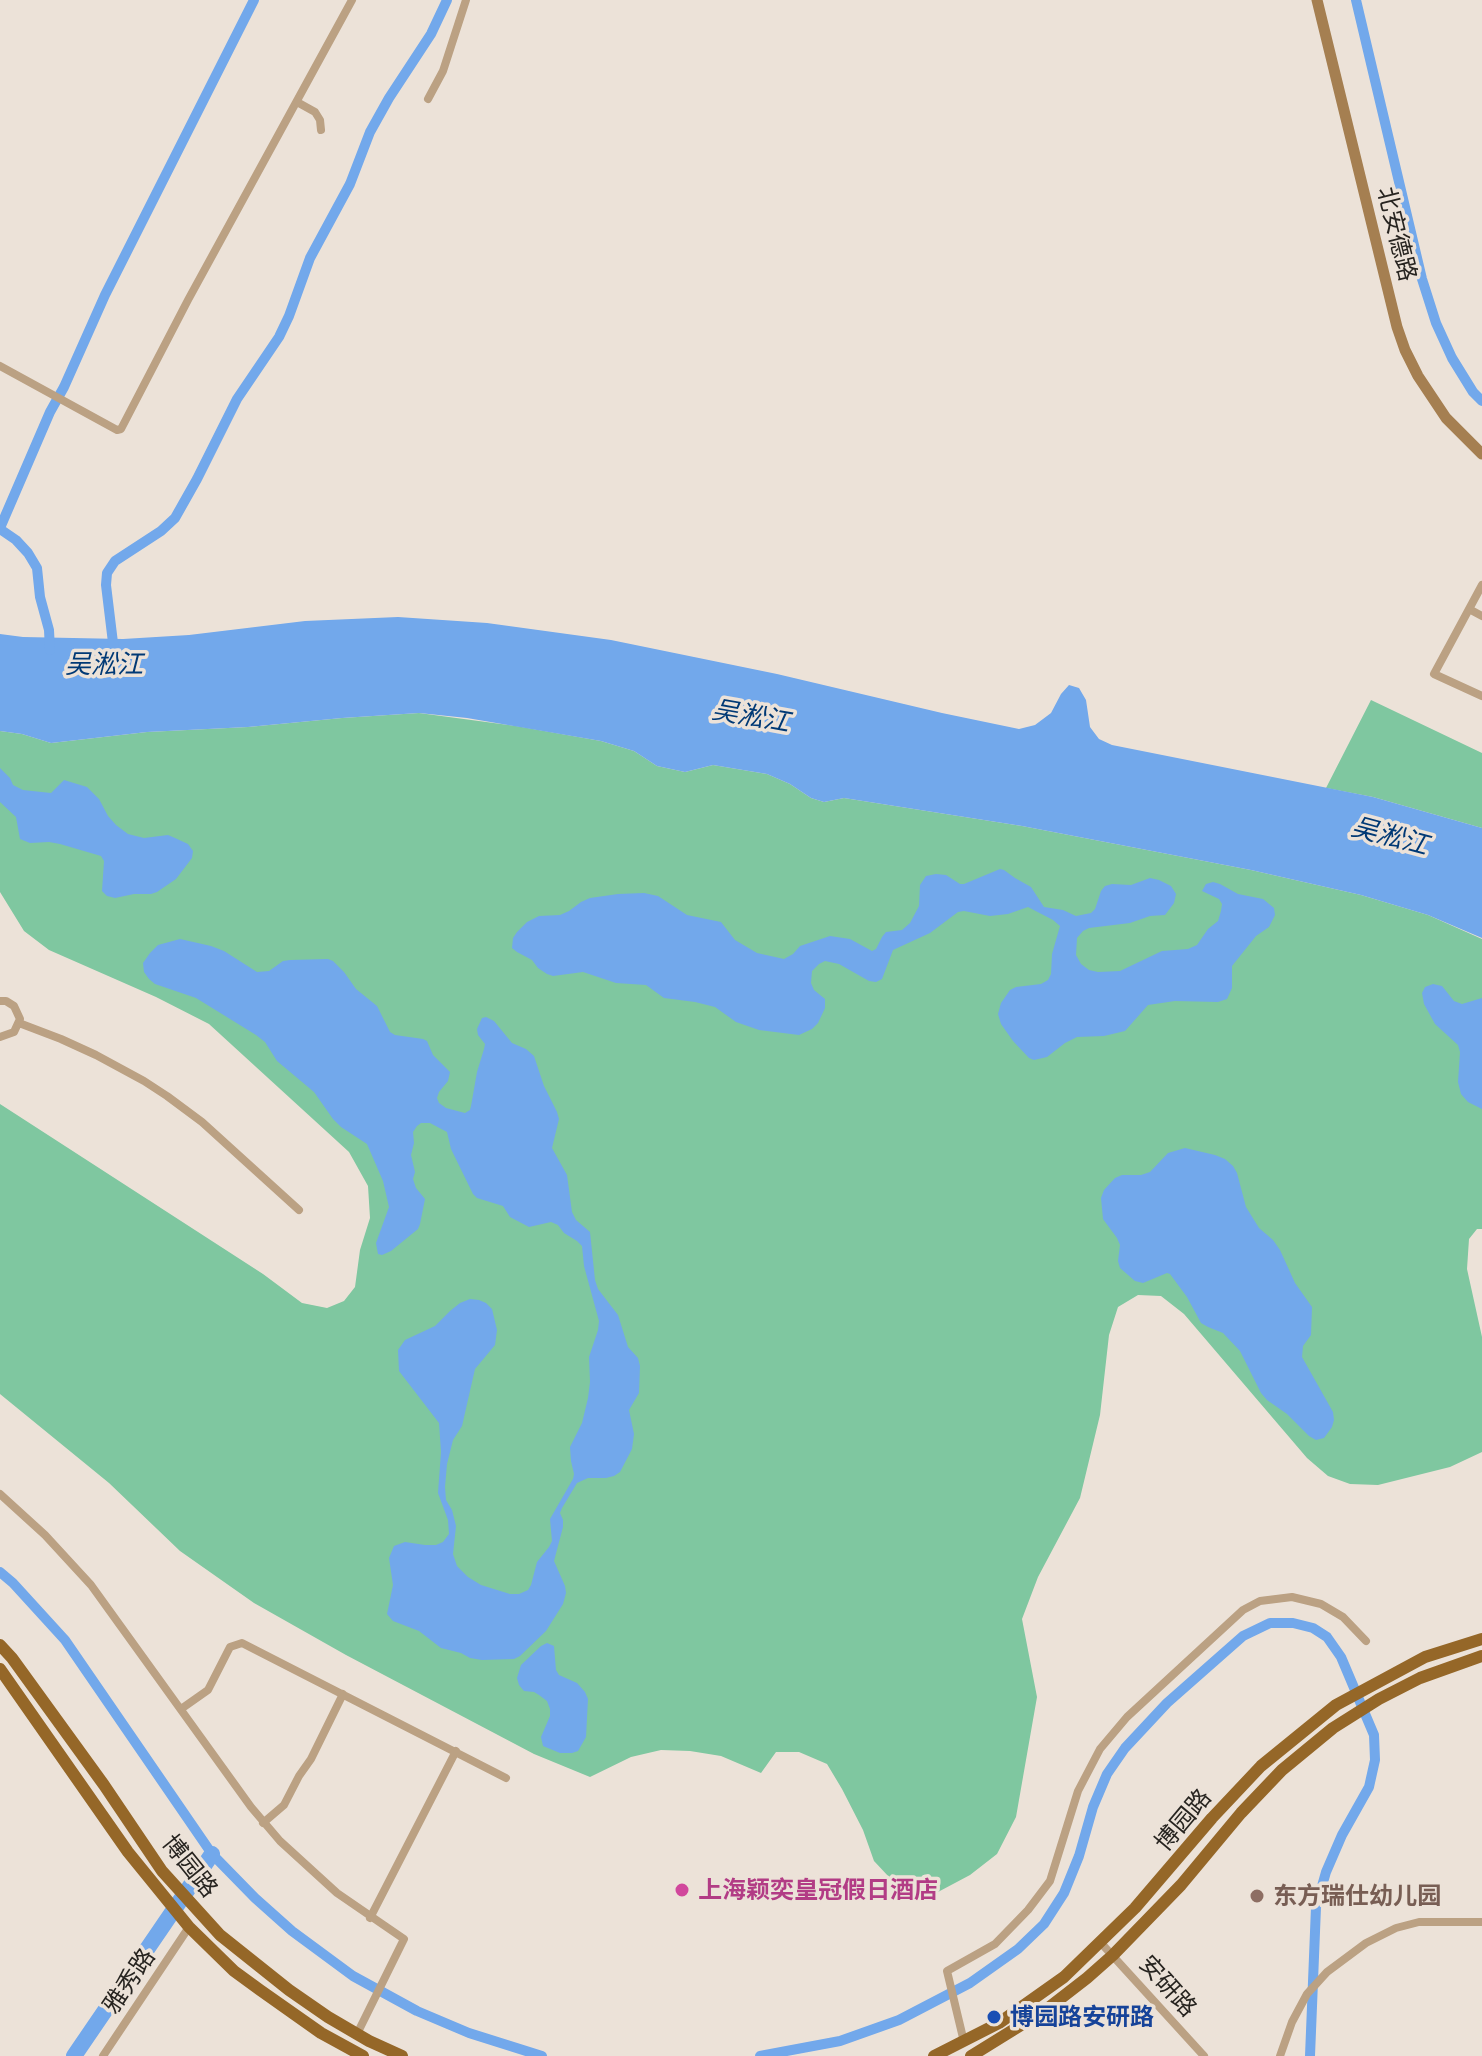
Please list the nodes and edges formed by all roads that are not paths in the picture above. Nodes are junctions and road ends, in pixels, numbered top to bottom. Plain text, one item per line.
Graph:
1 (352, 0) edge
2 (466, 0) edge
3 (1317, 0) edge
4 (428, 99) dead end
5 (297, 102) junction
6 (321, 130) dead end
7 (0, 366) edge
8 (1482, 454) edge
9 (1482, 585) edge
10 (1469, 609) junction
11 (1482, 616) edge
12 (1482, 696) edge
13 (0, 1001) edge
14 (19, 1023) junction
15 (0, 1037) edge
16 (299, 1210) dead end
17 (0, 1494) edge
18 (1482, 1639) edge
19 (1366, 1641) dead end
20 (0, 1645) edge
21 (1482, 1656) edge
22 (0, 1669) edge
23 (343, 1694) junction
24 (181, 1709) junction
25 (456, 1751) junction
26 (506, 1778) dead end
27 (263, 1823) junction
28 (370, 1918) junction
29 (1482, 1922) edge
30 (189, 1927) junction
31 (1101, 1943) junction
32 (1113, 1955) junction
33 (357, 2034) junction
34 (964, 2042) junction
35 (1202, 2055) edge
36 (103, 2056) edge
37 (363, 2056) edge
38 (402, 2056) edge
39 (934, 2056) edge
40 (971, 2056) edge
41 (1280, 2056) edge

1 - 5 street
2 - 4 street
3 - 8 street, 北安德路
5 - 6 street
5 - 7 street
9 - 10 street
10 - 11 street
10 - 12 street
13 - 14 street
14 - 15 street
14 - 16 street
17 - 24 street
18 - 31 main road, 博园路
19 - 34 street
20 - 33 main road, 博园路
21 - 32 main road, 博园路
22 - 30 main road, 博园路
23 - 24 street
23 - 25 street
23 - 27 street
24 - 27 street
25 - 26 street
25 - 28 street
27 - 28 street
28 - 33 street
29 - 41 street
30 - 36 street, 雅秀路
30 - 37 main road, 博园路
31 - 32 street, 安研路
31 - 34 main road, 博园路
32 - 35 street, 安研路
32 - 40 main road, 博园路
33 - 38 main road, 博园路
34 - 39 main road, 博园路

